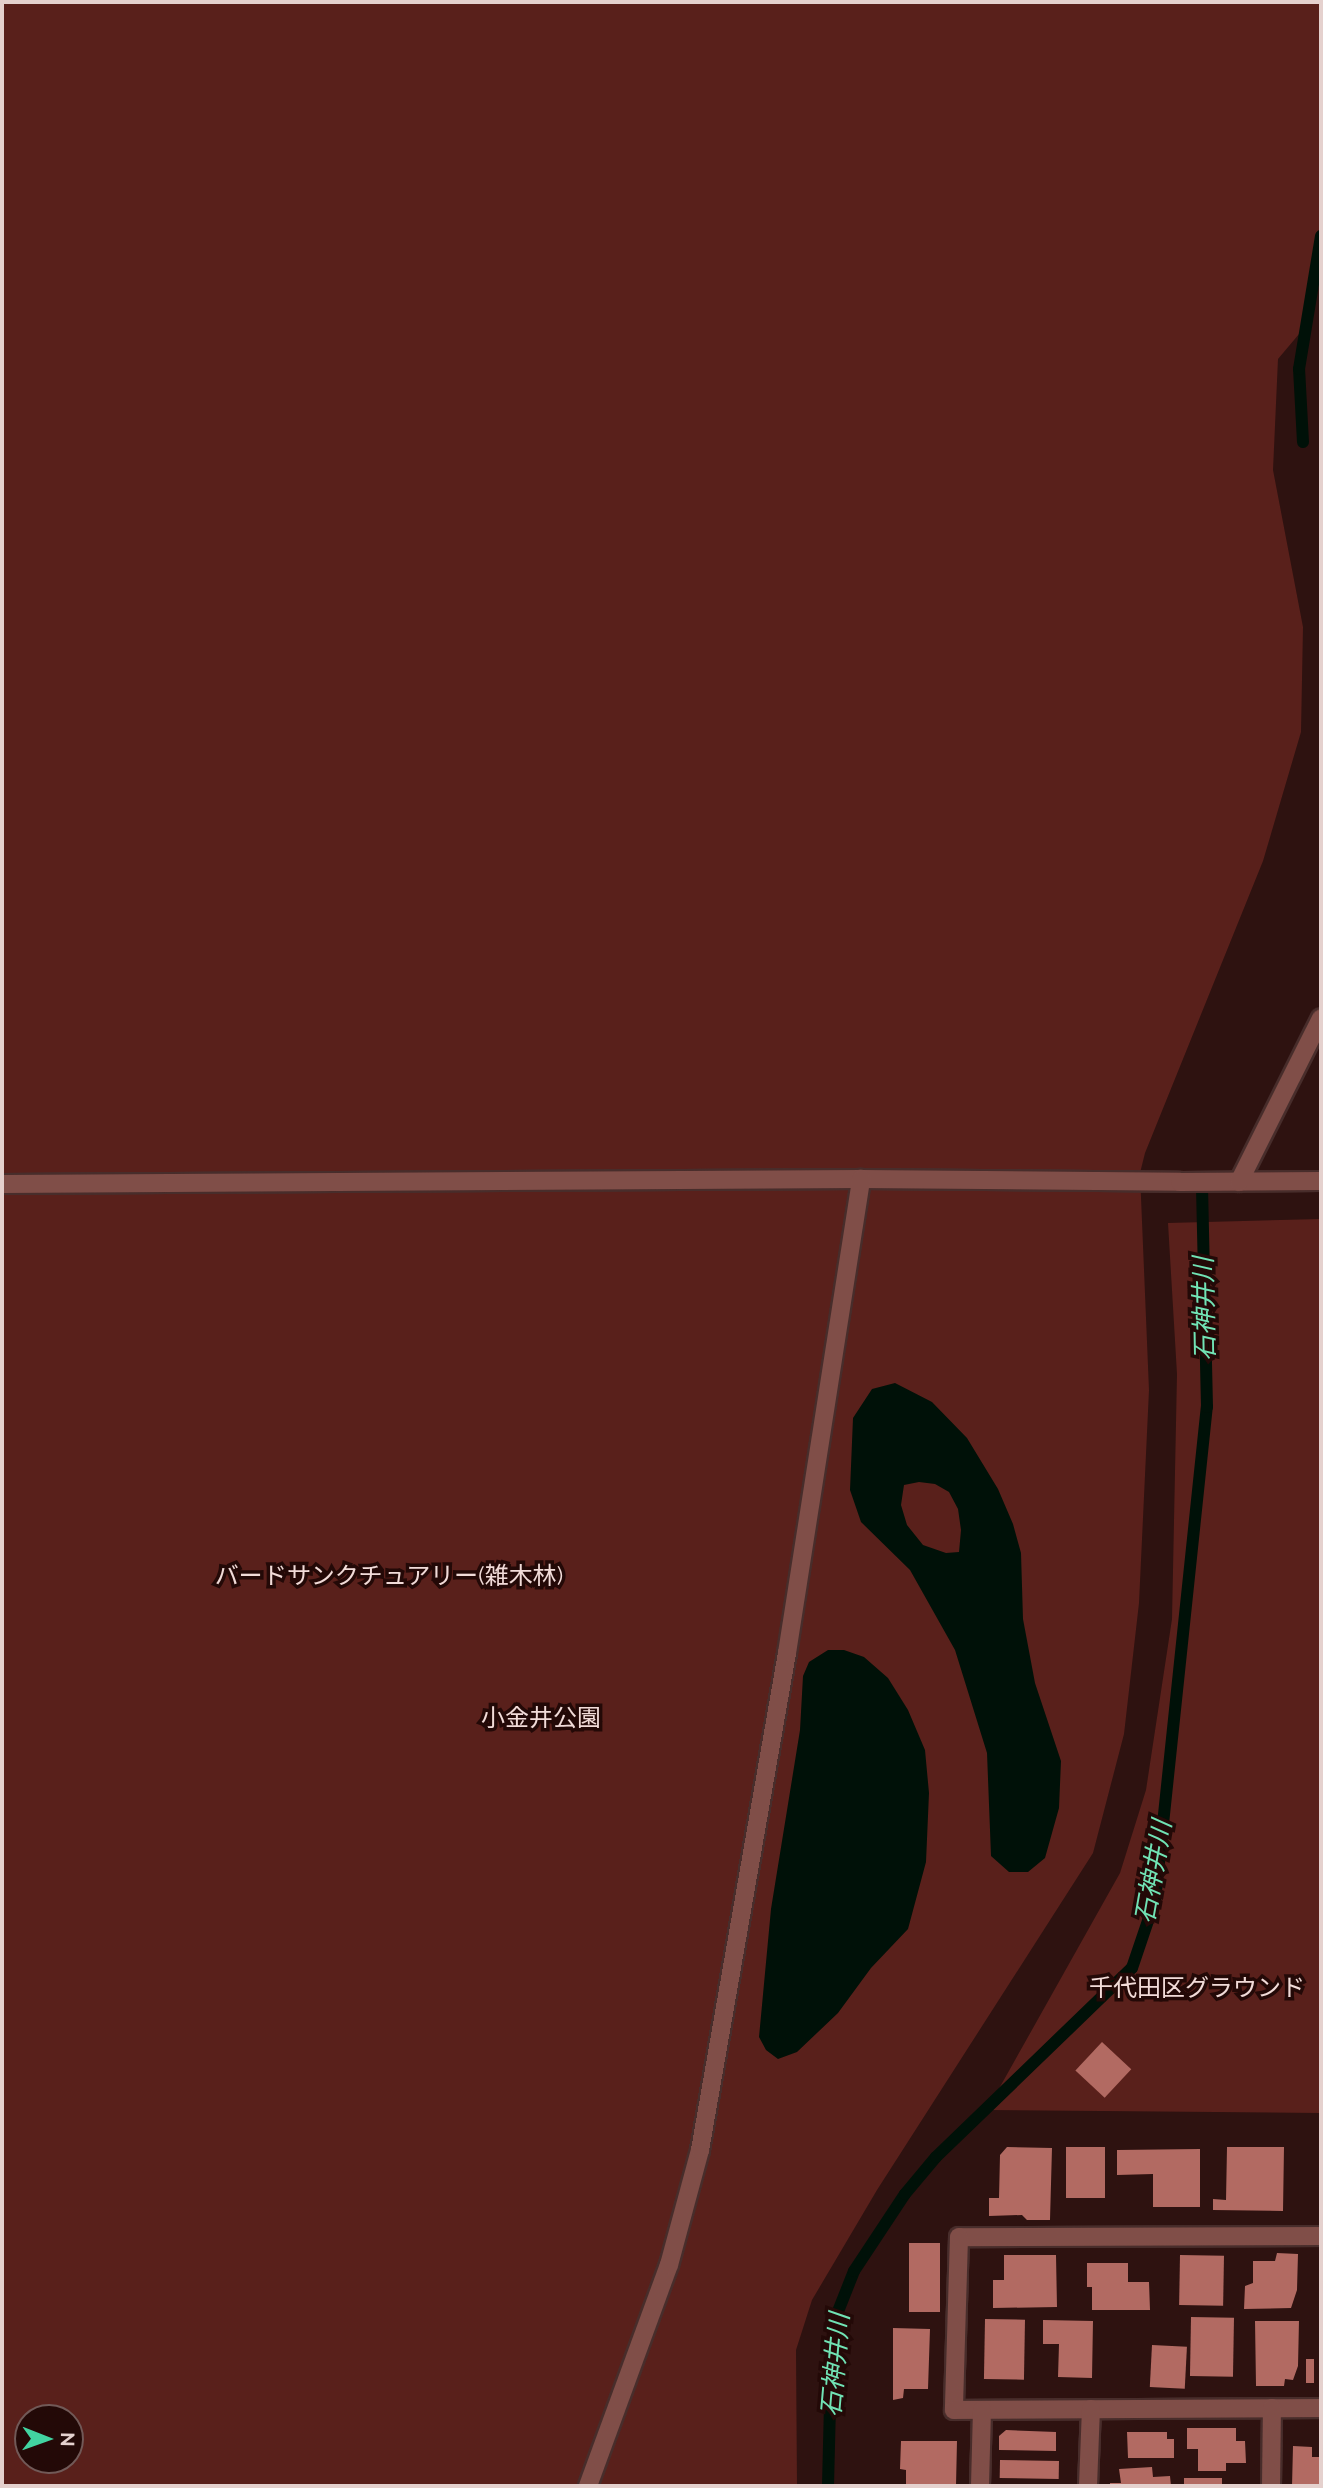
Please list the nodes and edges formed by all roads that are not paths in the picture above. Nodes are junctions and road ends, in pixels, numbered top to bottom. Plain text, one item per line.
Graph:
1 (1321, 1018) edge
2 (861, 1179) junction
3 (1321, 1181) edge
4 (1239, 1182) junction
5 (2, 1184) edge
6 (1321, 2236) edge
7 (1272, 2408) junction
8 (1321, 2408) edge
9 (1091, 2409) junction
10 (982, 2410) junction
11 (588, 2486) edge
12 (979, 2486) edge
13 (1088, 2486) edge
14 (1271, 2486) edge

1 - 4 street
2 - 4 street
2 - 5 street
2 - 11 street
3 - 4 street
6 - 10 street
7 - 8 street
7 - 9 street
7 - 14 street
9 - 10 street
9 - 13 street
10 - 12 street

